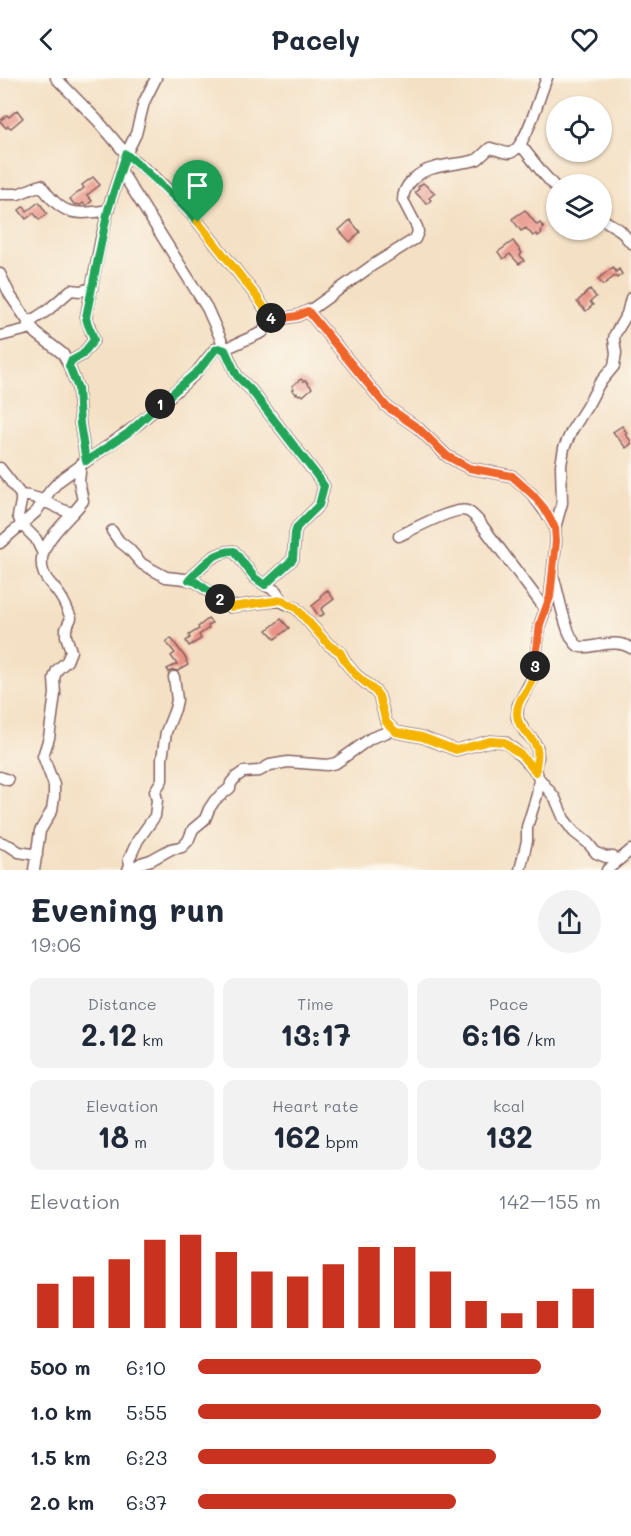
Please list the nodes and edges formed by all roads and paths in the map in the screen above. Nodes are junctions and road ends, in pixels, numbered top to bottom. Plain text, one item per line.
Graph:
1 (56, 78) edge
2 (156, 78) edge
3 (547, 78) edge
4 (520, 144) junction
5 (126, 154) junction
6 (121, 171) junction
7 (546, 177) edge
8 (0, 194) edge
9 (108, 210) junction
10 (612, 225) edge
11 (631, 243) edge
12 (0, 274) edge
13 (92, 288) junction
14 (631, 298) edge
15 (308, 311) junction
16 (272, 320) junction
17 (30, 325) junction
18 (0, 336) edge
19 (225, 350) junction
20 (69, 366) junction
21 (84, 463) junction
22 (0, 468) edge
23 (21, 495) junction
24 (44, 500) junction
25 (73, 513) junction
26 (22, 525) junction
27 (555, 528) junction
28 (112, 531) dead end
29 (399, 536) dead end
30 (0, 543) edge
31 (43, 554) junction
32 (552, 573) junction
33 (189, 580) junction
34 (265, 585) junction
35 (282, 600) junction
36 (546, 610) junction
37 (631, 648) edge
38 (174, 677) dead end
39 (392, 729) junction
40 (538, 775) junction
41 (0, 842) edge
42 (631, 850) edge
43 (37, 855) junction
44 (618, 861) junction
45 (34, 870) edge
46 (129, 870) edge
47 (520, 870) edge
48 (607, 870) edge

1 - 5 street
2 - 5 street
3 - 4 street
4 - 7 street
4 - 15 street
5 - 6 street
5 - 16 street
6 - 9 street
6 - 19 street
8 - 9 street
9 - 13 street
10 - 11 street
12 - 17 street
13 - 17 street
13 - 20 street
14 - 27 street
15 - 16 street
15 - 27 street
16 - 19 street
17 - 18 street
17 - 20 street
19 - 21 street
19 - 34 street
20 - 21 street
21 - 24 street
21 - 25 street
22 - 23 street
23 - 24 street
23 - 26 street
24 - 25 street
24 - 26 street
25 - 31 street
26 - 30 street
26 - 31 street
27 - 32 street
28 - 33 street
29 - 36 street
31 - 43 street
32 - 36 street
32 - 37 street
33 - 34 street
33 - 35 street
34 - 35 street
35 - 39 street
36 - 40 street
38 - 46 street
39 - 40 street
39 - 46 street
40 - 44 street
40 - 47 street
41 - 43 street
42 - 44 street
43 - 45 street
44 - 48 street

